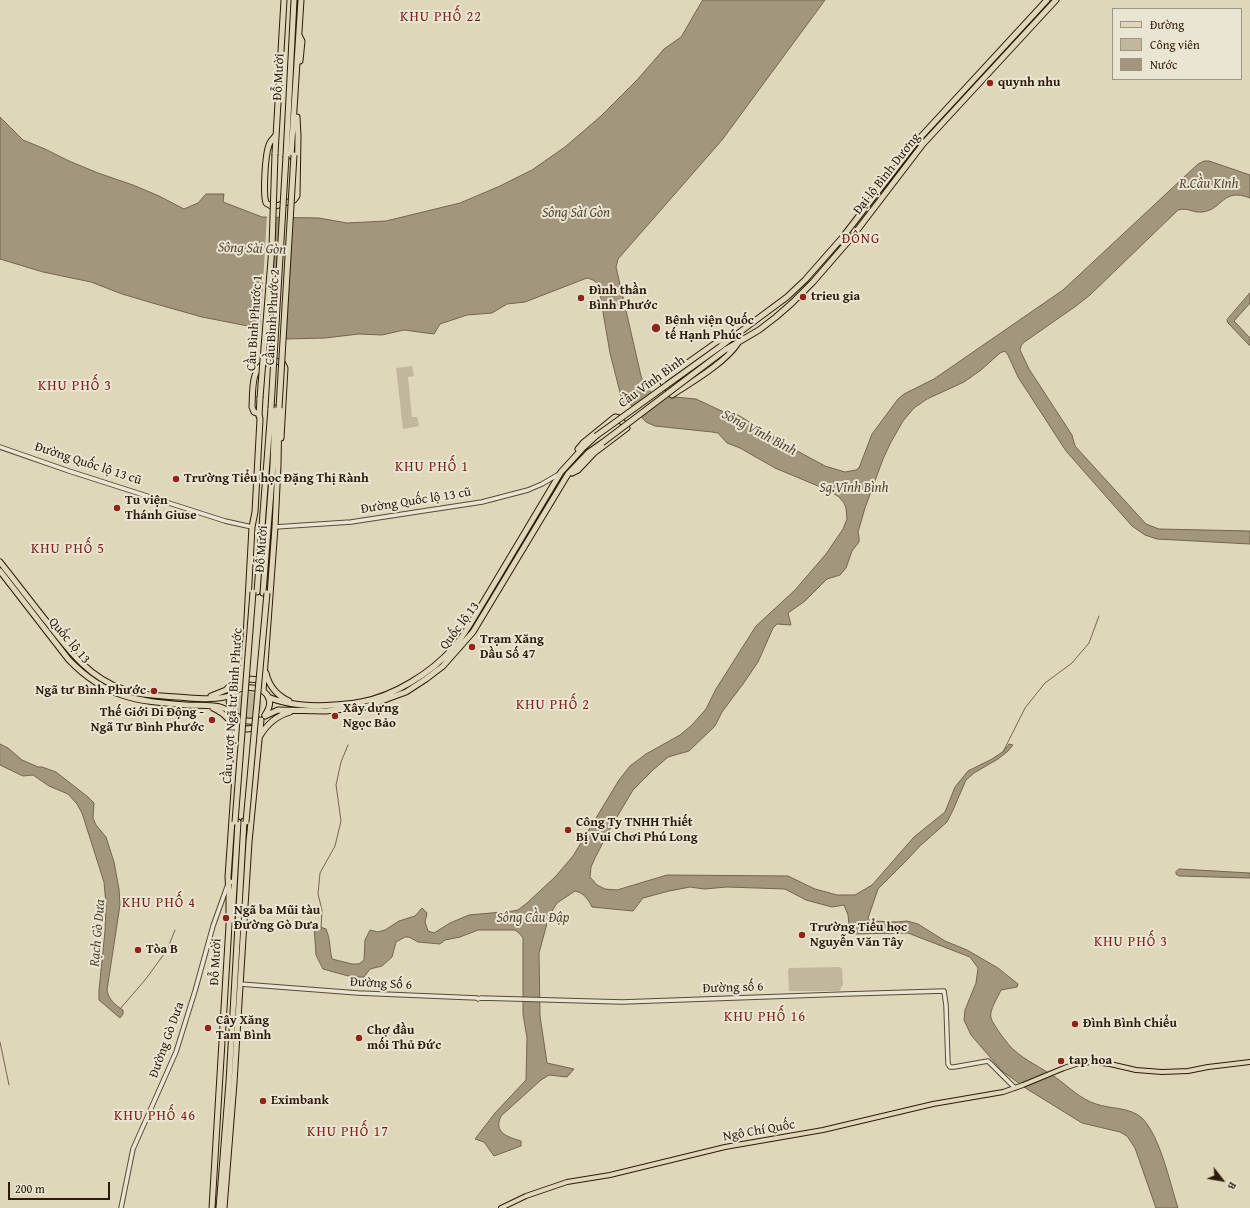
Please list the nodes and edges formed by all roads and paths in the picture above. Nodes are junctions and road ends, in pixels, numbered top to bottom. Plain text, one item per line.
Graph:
1 (284, 0) edge
2 (294, 0) edge
3 (1047, 0) edge
4 (1056, 0) edge
5 (302, 1) edge
6 (299, 32) junction
7 (1005, 46) junction
8 (1009, 50) junction
9 (297, 117) junction
10 (276, 135) junction
11 (275, 154) joint
12 (290, 156) junction
13 (738, 334) junction
14 (738, 342) junction
15 (723, 348) junction
16 (260, 398) joint
17 (275, 408) junction
18 (259, 414) junction
19 (596, 436) joint
20 (602, 443) joint
21 (0, 447) edge
22 (276, 465) junction
23 (565, 468) junction
24 (561, 472) junction
25 (568, 474) junction
26 (271, 526) junction
27 (257, 527) junction
28 (0, 562) edge
29 (0, 571) edge
30 (255, 592) joint
31 (265, 593) joint
32 (265, 668) junction
33 (243, 671) junction
34 (264, 681) junction
35 (242, 682) junction
36 (241, 688) junction
37 (263, 691) junction
38 (232, 695) junction
39 (268, 697) junction
40 (209, 698) junction
41 (289, 702) junction
42 (208, 706) junction
43 (299, 711) junction
44 (234, 715) junction
45 (239, 718) junction
46 (263, 718) junction
47 (238, 725) junction
48 (260, 726) junction
49 (237, 738) junction
50 (259, 738) junction
51 (245, 821) joint
52 (236, 822) joint
53 (240, 879) junction
54 (233, 880) junction
55 (228, 884) junction
56 (246, 886) junction
57 (229, 893) junction
58 (233, 898) junction
59 (239, 906) junction
60 (237, 984) junction
61 (522, 1000) joint
62 (1250, 1062) edge
63 (1015, 1088) junction
64 (121, 1208) edge
65 (212, 1208) edge
66 (215, 1208) edge
67 (219, 1208) edge
68 (224, 1208) edge
69 (501, 1208) edge

1 - 10 highway, Đỗ Mười
2 - 12 highway, Đỗ Mười
3 - 7 highway, Đại lộ Bình Dương
4 - 8 highway, Đại lộ Bình Dương
5 - 6 highway, Đỗ Mười
6 - 9 highway, Đỗ Mười
6 - 12 highway, Đỗ Mười
7 - 8 highway
7 - 13 highway, Đại lộ Bình Dương
8 - 14 highway, Đại lộ Bình Dương
9 - 10 highway
9 - 12 highway, Đỗ Mười
10 - 11 highway, Đỗ Mười
11 - 16 highway, Cầu Bình Phước 1, bridge
12 - 17 highway, Cầu Bình Phước 2, bridge
13 - 14 highway
13 - 15 highway, Đại lộ Bình Dương
14 - 15 highway, Đại lộ Bình Dương
15 - 19 highway, Cầu Vĩnh Bình, bridge
15 - 20 highway, Cầu Vĩnh Bình, bridge
16 - 18 highway, Đỗ Mười
17 - 22 highway, Đỗ Mười
17 - 27 highway, Đỗ Mười
18 - 22 highway
18 - 27 highway, Đỗ Mười
19 - 23 highway, Quốc lộ 13
20 - 25 highway, Quốc lộ 13
21 - 27 street, Đường Quốc lộ 13 cũ
22 - 26 highway, Đỗ Mười
22 - 26 highway, Đỗ Mười
23 - 24 highway, Quốc lộ 13
23 - 25 highway
24 - 26 street, Đường Quốc lộ 13 cũ
24 - 41 highway, Quốc lộ 13
25 - 43 highway, Quốc lộ 13
26 - 31 highway, Đỗ Mười
26 - 32 highway, Đỗ Mười
27 - 30 highway, Đỗ Mười
27 - 33 highway, Đỗ Mười
28 - 40 highway, Quốc lộ 13
29 - 42 highway, Quốc lộ 13
30 - 52 highway, Cầu vượt Ngã tư Bình Phước, bridge
31 - 51 highway, Cầu vượt Ngã tư Bình Phước, bridge
32 - 34 highway, Đỗ Mười
32 - 41 highway
33 - 35 highway, Đỗ Mười
33 - 40 highway
34 - 35 highway
34 - 37 highway, Đỗ Mười
35 - 36 highway, Đỗ Mười
36 - 37 highway
36 - 38 highway
37 - 39 highway
38 - 40 highway, Quốc lộ 13
38 - 44 highway
39 - 41 highway, Quốc lộ 13
39 - 46 highway
42 - 44 highway, Quốc lộ 13
42 - 49 highway
43 - 46 highway, Quốc lộ 13
43 - 50 highway
44 - 45 highway
45 - 46 highway
45 - 47 highway, Đỗ Mười
46 - 48 highway, Đỗ Mười
47 - 48 highway
47 - 49 highway, Đỗ Mười
48 - 50 highway, Đỗ Mười
49 - 55 highway, Đỗ Mười
50 - 56 highway, Đỗ Mười
51 - 53 highway, Đỗ Mười
52 - 54 highway, Đỗ Mười
53 - 56 highway
53 - 59 highway, Đỗ Mười
54 - 55 street
54 - 58 highway, Đỗ Mười
55 - 57 highway, Đỗ Mười
55 - 64 street, Đường Gò Dưa
56 - 59 highway
56 - 60 highway, Đỗ Mười
57 - 58 highway
57 - 65 highway, Đỗ Mười
58 - 66 highway, Đỗ Mười
59 - 60 highway, Đỗ Mười
60 - 61 street, Đường Số 6
60 - 67 highway, Đỗ Mười
60 - 68 highway, Đỗ Mười
61 - 63 street, Đường số 6
62 - 63 main road, Ngô Chí Quốc
63 - 69 main road, Ngô Chí Quốc

